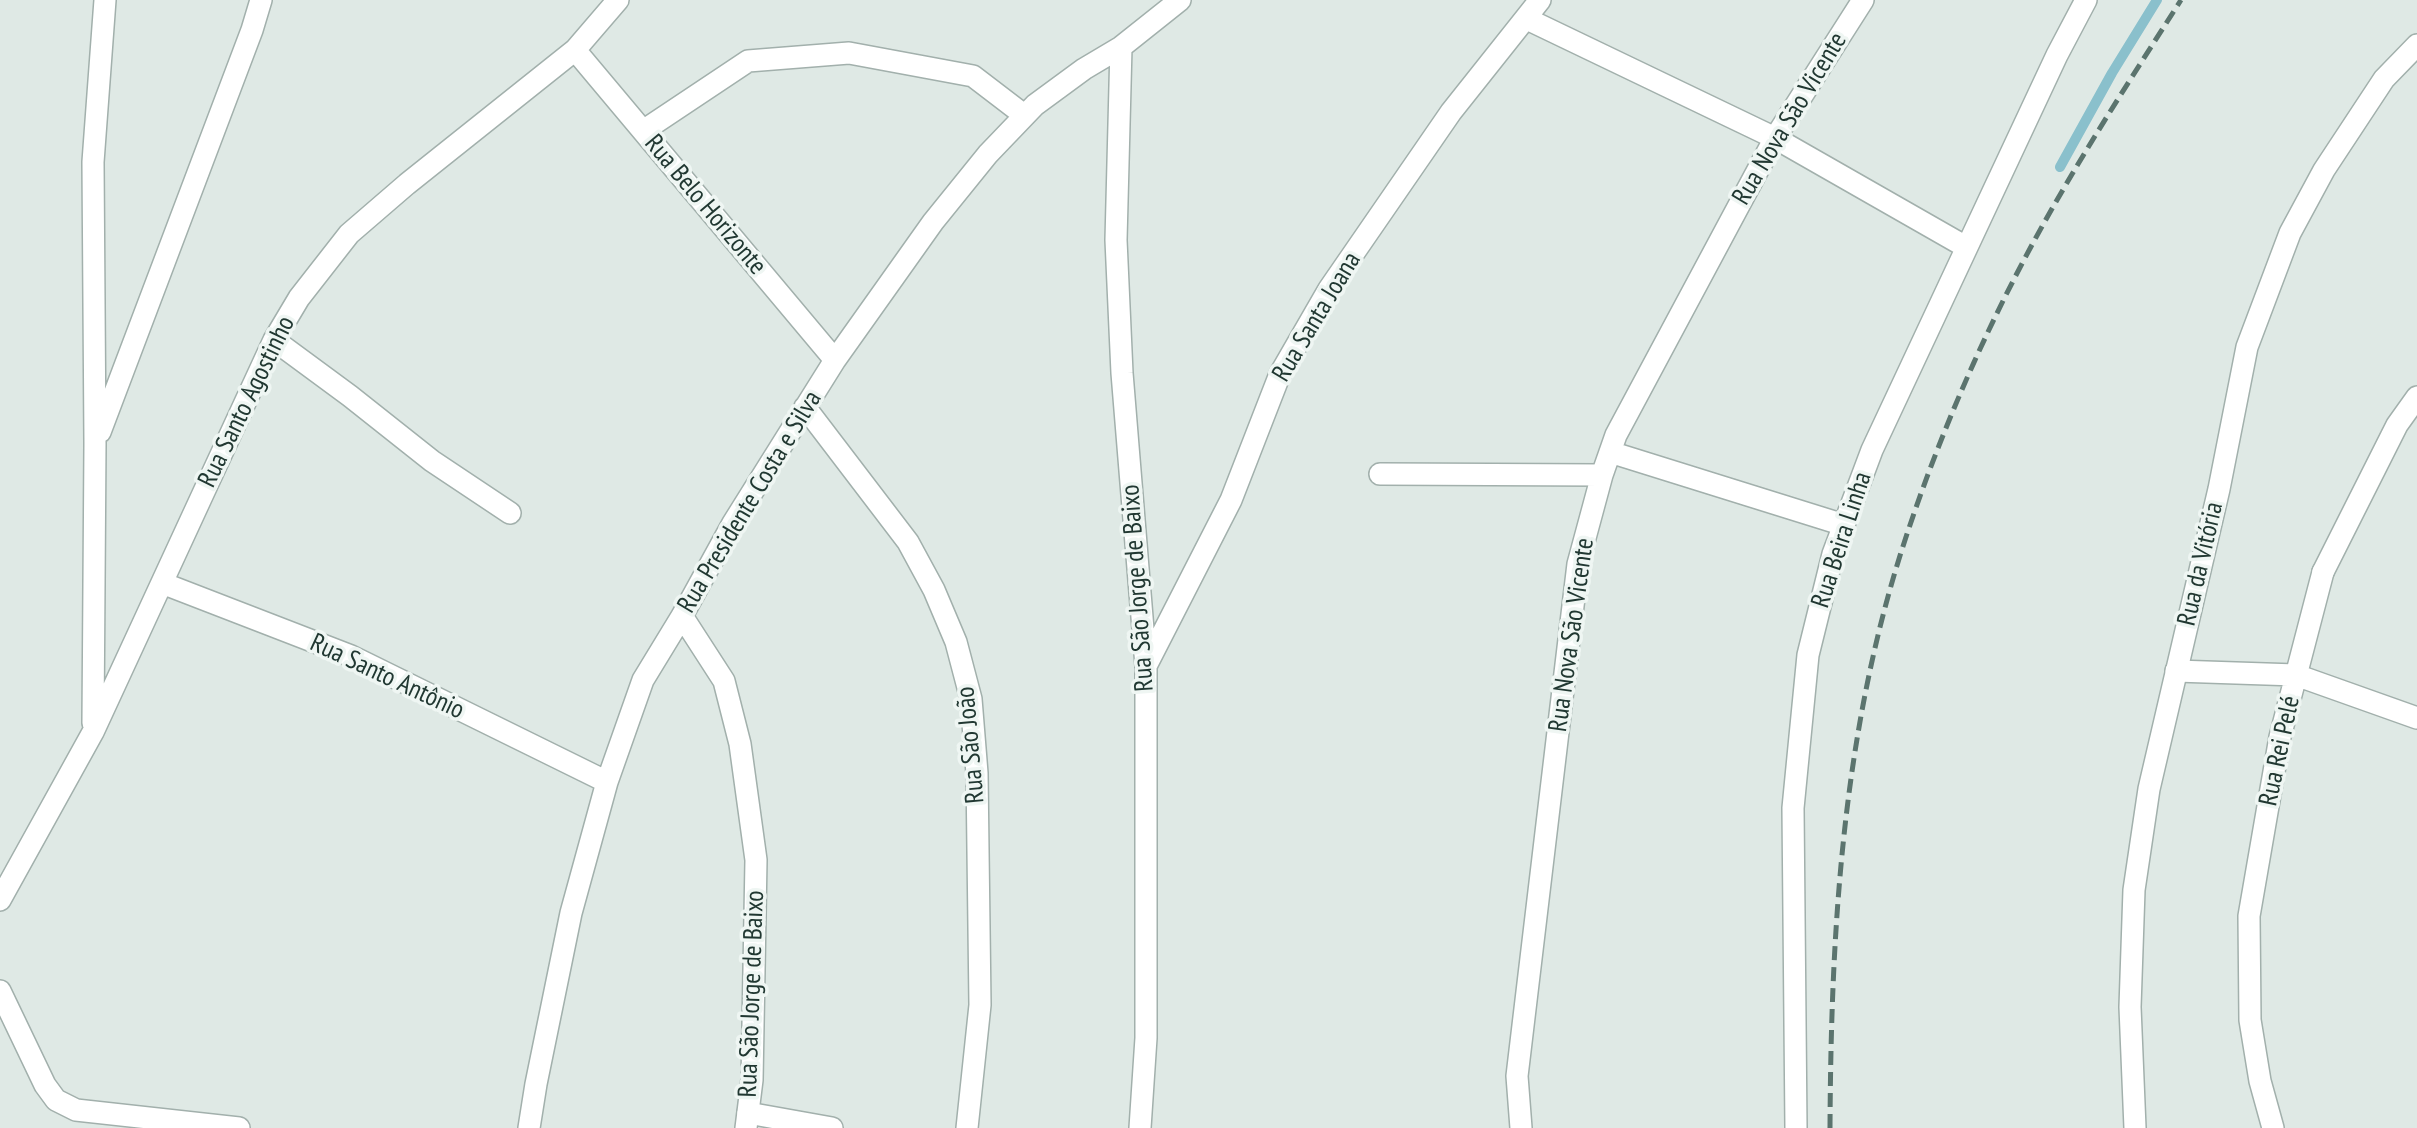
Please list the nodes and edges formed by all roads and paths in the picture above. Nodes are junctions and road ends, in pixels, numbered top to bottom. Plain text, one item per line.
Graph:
1 (104, 0) edge
2 (261, 0) edge
3 (618, 0) edge
4 (1180, 0) edge
5 (1540, 0) edge
6 (1863, 0) edge
7 (2086, 0) edge
8 (1527, 19) junction
9 (2417, 45) edge
10 (1121, 47) junction
11 (575, 50) junction
12 (1024, 115) junction
13 (643, 131) junction
14 (1774, 138) junction
15 (1966, 247) junction
16 (274, 340) junction
17 (835, 360) junction
18 (2417, 397) edge
19 (805, 407) junction
20 (95, 444) junction
21 (1610, 452) junction
22 (1380, 474) dead end
23 (1602, 475) junction
24 (510, 513) dead end
25 (1844, 525) junction
26 (162, 583) junction
27 (682, 616) junction
28 (1146, 666) junction
29 (2176, 671) junction
30 (2296, 675) junction
31 (2417, 718) edge
32 (93, 732) junction
33 (607, 782) junction
34 (0, 900) edge
35 (0, 991) edge
36 (747, 1120) edge
37 (239, 1128) edge
38 (529, 1128) edge
39 (832, 1128) edge
40 (967, 1128) edge
41 (1140, 1128) edge
42 (1521, 1128) edge
43 (1796, 1128) edge
44 (2135, 1128) edge
45 (2273, 1128) edge

1 - 20 street
2 - 20 street
3 - 11 street, Rua Santo Agostinho
4 - 10 street, Rua Presidente Costa e Silva
5 - 8 street, Rua Santa Joana
6 - 14 street, Rua Nova São Vicente
7 - 15 street, Rua Beira Linha
8 - 14 street
8 - 28 street, Rua Santa Joana
9 - 29 street, Rua da Vitória
10 - 12 street, Rua Presidente Costa e Silva
10 - 28 street, Rua São Jorge de Baixo
11 - 13 street, Rua Belo Horizonte
11 - 16 street, Rua Santo Agostinho
12 - 13 street
12 - 17 street, Rua Presidente Costa e Silva
13 - 17 street, Rua Belo Horizonte
14 - 15 street
14 - 21 street, Rua Nova São Vicente
15 - 25 street, Rua Beira Linha
16 - 24 street
16 - 26 street, Rua Santo Agostinho
17 - 19 street, Rua Presidente Costa e Silva
18 - 30 street, Rua Rei Pelé
19 - 27 street, Rua Presidente Costa e Silva
19 - 40 street, Rua São João
20 - 32 street
21 - 23 street, Rua Nova São Vicente
21 - 25 street
22 - 23 street
23 - 42 street, Rua Nova São Vicente
25 - 43 street, Rua Beira Linha
26 - 32 street, Rua Santo Agostinho
26 - 33 street, Rua Santo Antônio
27 - 33 street, Rua Presidente Costa e Silva
27 - 36 street, Rua São Jorge de Baixo
28 - 41 street, Rua São Jorge de Baixo
29 - 30 street
29 - 44 street, Rua da Vitória
30 - 31 street
30 - 45 street, Rua Rei Pelé
32 - 34 street, Rua Santo Agostinho
33 - 38 street, Rua Presidente Costa e Silva
35 - 37 street
36 - 39 street

